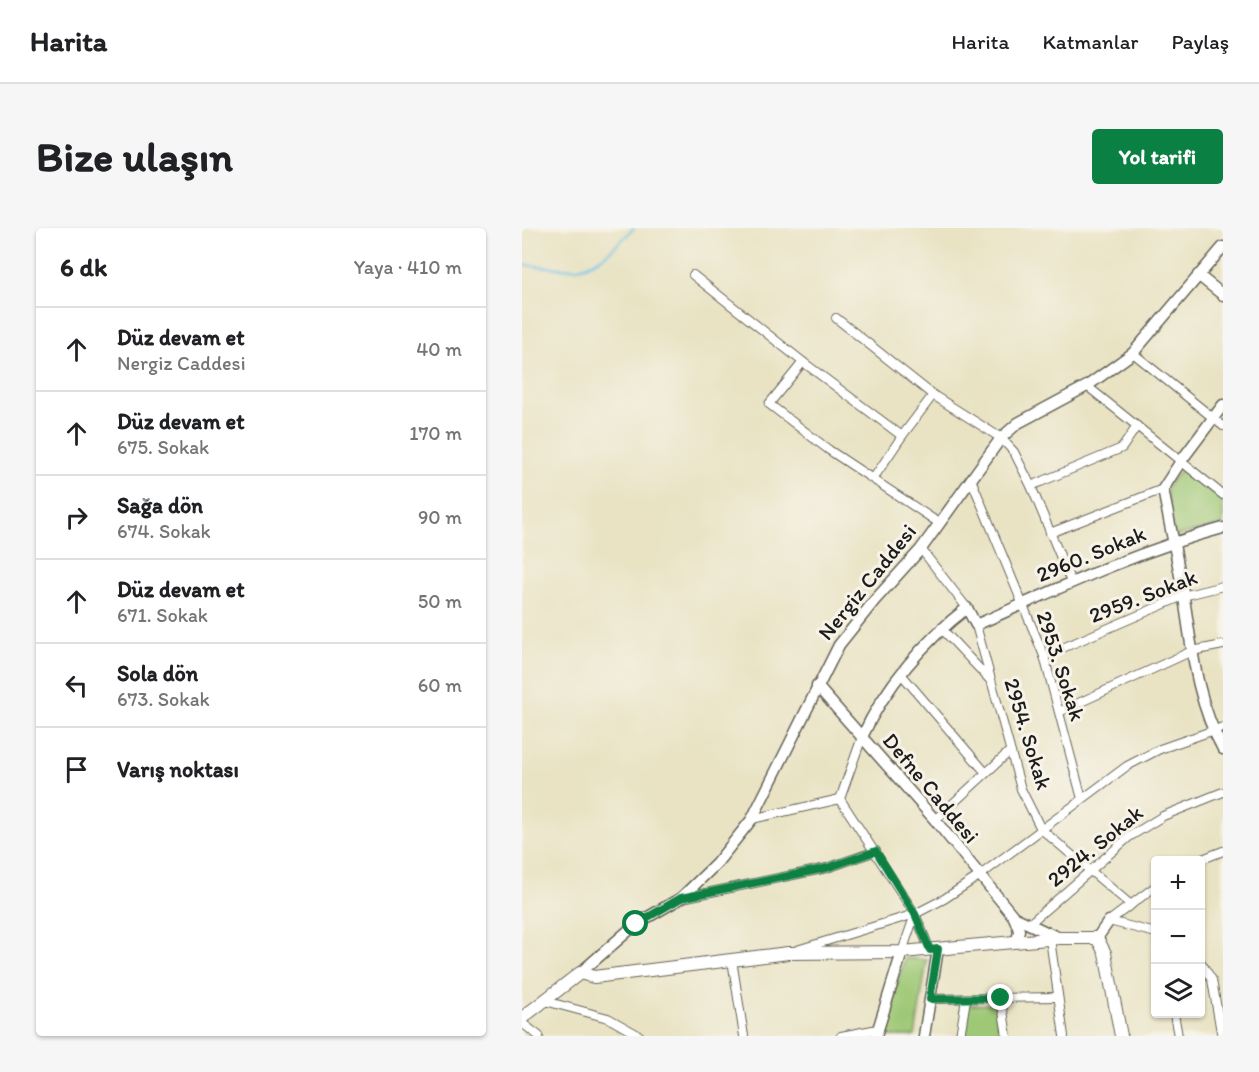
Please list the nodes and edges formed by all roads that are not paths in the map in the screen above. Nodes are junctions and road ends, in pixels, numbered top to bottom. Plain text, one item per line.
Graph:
1 (1223, 247) edge
2 (693, 275) dead end
3 (1198, 275) junction
4 (1223, 296) edge
5 (836, 318) dead end
6 (1133, 353) junction
7 (803, 362) junction
8 (1087, 386) junction
9 (933, 395) junction
10 (1223, 405) edge
11 (1213, 418) junction
12 (1137, 426) junction
13 (1223, 426) edge
14 (902, 436) junction
15 (1001, 438) junction
16 (1180, 461) junction
17 (873, 479) junction
18 (970, 479) junction
19 (1031, 486) junction
20 (1163, 489) junction
21 (1223, 495) edge
22 (939, 523) junction
23 (1223, 528) edge
24 (1050, 533) junction
25 (1173, 542) junction
26 (921, 549) junction
27 (1071, 582) junction
28 (1223, 586) edge
29 (1184, 596) junction
30 (1022, 604) junction
31 (967, 608) junction
32 (976, 625) junction
33 (941, 628) junction
34 (1223, 645) edge
35 (1192, 651) junction
36 (1044, 656) junction
37 (902, 675) junction
38 (991, 681) junction
39 (817, 686) junction
40 (1059, 712) junction
41 (1218, 729) edge
42 (862, 737) junction
43 (1223, 749) edge
44 (1010, 751) junction
45 (986, 773) junction
46 (1223, 792) edge
47 (840, 799) junction
48 (1082, 799) junction
49 (752, 819) junction
50 (935, 820) junction
51 (1041, 829) junction
52 (876, 851) junction
53 (1223, 851) edge
54 (1205, 859) edge
55 (1090, 870) junction
56 (979, 876) junction
57 (1151, 889) edge
58 (681, 898) junction
59 (1131, 905) junction
60 (915, 914) junction
61 (1014, 917) junction
62 (1109, 921) junction
63 (1029, 924) junction
64 (1151, 932) edge
65 (1097, 938) junction
66 (1055, 939) junction
67 (1017, 942) junction
68 (934, 950) junction
69 (902, 952) junction
70 (788, 953) junction
71 (732, 960) junction
72 (1203, 964) edge
73 (580, 973) junction
74 (1223, 978) edge
75 (1212, 980) junction
76 (1058, 997) junction
77 (1001, 998) junction
78 (930, 999) junction
79 (966, 999) junction
80 (545, 1001) junction
81 (522, 1018) edge
82 (1175, 1018) edge
83 (522, 1023) edge
84 (877, 1032) edge
85 (1221, 1033) edge
86 (538, 1036) edge
87 (640, 1036) edge
88 (744, 1036) edge
89 (841, 1036) edge
90 (924, 1036) edge
91 (960, 1036) edge
92 (1007, 1036) edge
93 (1064, 1036) edge
94 (1121, 1036) edge
95 (1178, 1036) edge

1 - 3 street, Nergiz Caddesi
2 - 7 street
3 - 4 street
3 - 6 street, Nergiz Caddesi
5 - 9 street
6 - 8 street, Nergiz Caddesi
6 - 11 street
7 - 14 street
7 - 17 street
8 - 12 street
8 - 15 street, Nergiz Caddesi
9 - 14 street
9 - 15 street
10 - 11 street
11 - 13 street
11 - 16 street
12 - 16 street
12 - 19 street
14 - 17 street
15 - 18 street, Nergiz Caddesi
15 - 19 street
16 - 20 street
16 - 21 street
17 - 22 street
18 - 22 street, Nergiz Caddesi
18 - 30 street, 2953. Sokak
19 - 24 street
20 - 24 street
20 - 25 street
22 - 26 street, Nergiz Caddesi
23 - 25 street, 2960. Sokak
24 - 27 street
25 - 27 street, 2960. Sokak
25 - 29 street
26 - 31 street, 2954. Sokak
26 - 39 street, Nergiz Caddesi
27 - 30 street, 2960. Sokak
28 - 29 street, 2959. Sokak
29 - 35 street
29 - 36 street, 2959. Sokak
30 - 32 street, 2960. Sokak
30 - 36 street, 2953. Sokak
31 - 32 street, 2954. Sokak
31 - 33 street
32 - 38 street, 2954. Sokak
33 - 37 street
33 - 38 street
34 - 35 street
35 - 40 street
35 - 41 street
36 - 40 street, 2953. Sokak
37 - 42 street
37 - 45 street
38 - 44 street, 2954. Sokak
39 - 42 street, Defne Caddesi
39 - 49 street, Nergiz Caddesi
40 - 48 street, 2953. Sokak
41 - 43 street
41 - 48 street
42 - 47 street
42 - 50 street, Defne Caddesi
44 - 45 street
44 - 51 street, 2954. Sokak
45 - 50 street
46 - 55 street, 2924. Sokak
47 - 49 street
47 - 52 street
48 - 51 street
49 - 58 street, Nergiz Caddesi
50 - 56 street, Defne Caddesi
51 - 55 street, 2954. Sokak
51 - 56 street
52 - 58 street
52 - 60 street
53 - 54 street
55 - 59 street, 2954. Sokak
55 - 63 street, 2924. Sokak
56 - 60 street
56 - 61 street, Defne Caddesi
57 - 59 street
58 - 73 street, Nergiz Caddesi
59 - 62 street
60 - 68 street
60 - 69 street
60 - 70 street
61 - 63 street
61 - 67 street
62 - 64 street
62 - 65 street
63 - 66 street
65 - 66 main road
65 - 94 main road
66 - 67 main road
66 - 76 street
67 - 68 main road
68 - 69 main road
68 - 78 street
69 - 70 main road
69 - 84 street
70 - 71 main road
71 - 73 main road
71 - 88 street
72 - 75 street
73 - 80 main road
74 - 75 street
75 - 85 street
76 - 77 street
76 - 93 street
77 - 79 street
77 - 92 street
78 - 79 street
78 - 90 street
79 - 91 street
80 - 81 main road
80 - 87 street
82 - 95 street
83 - 86 street
84 - 89 street

